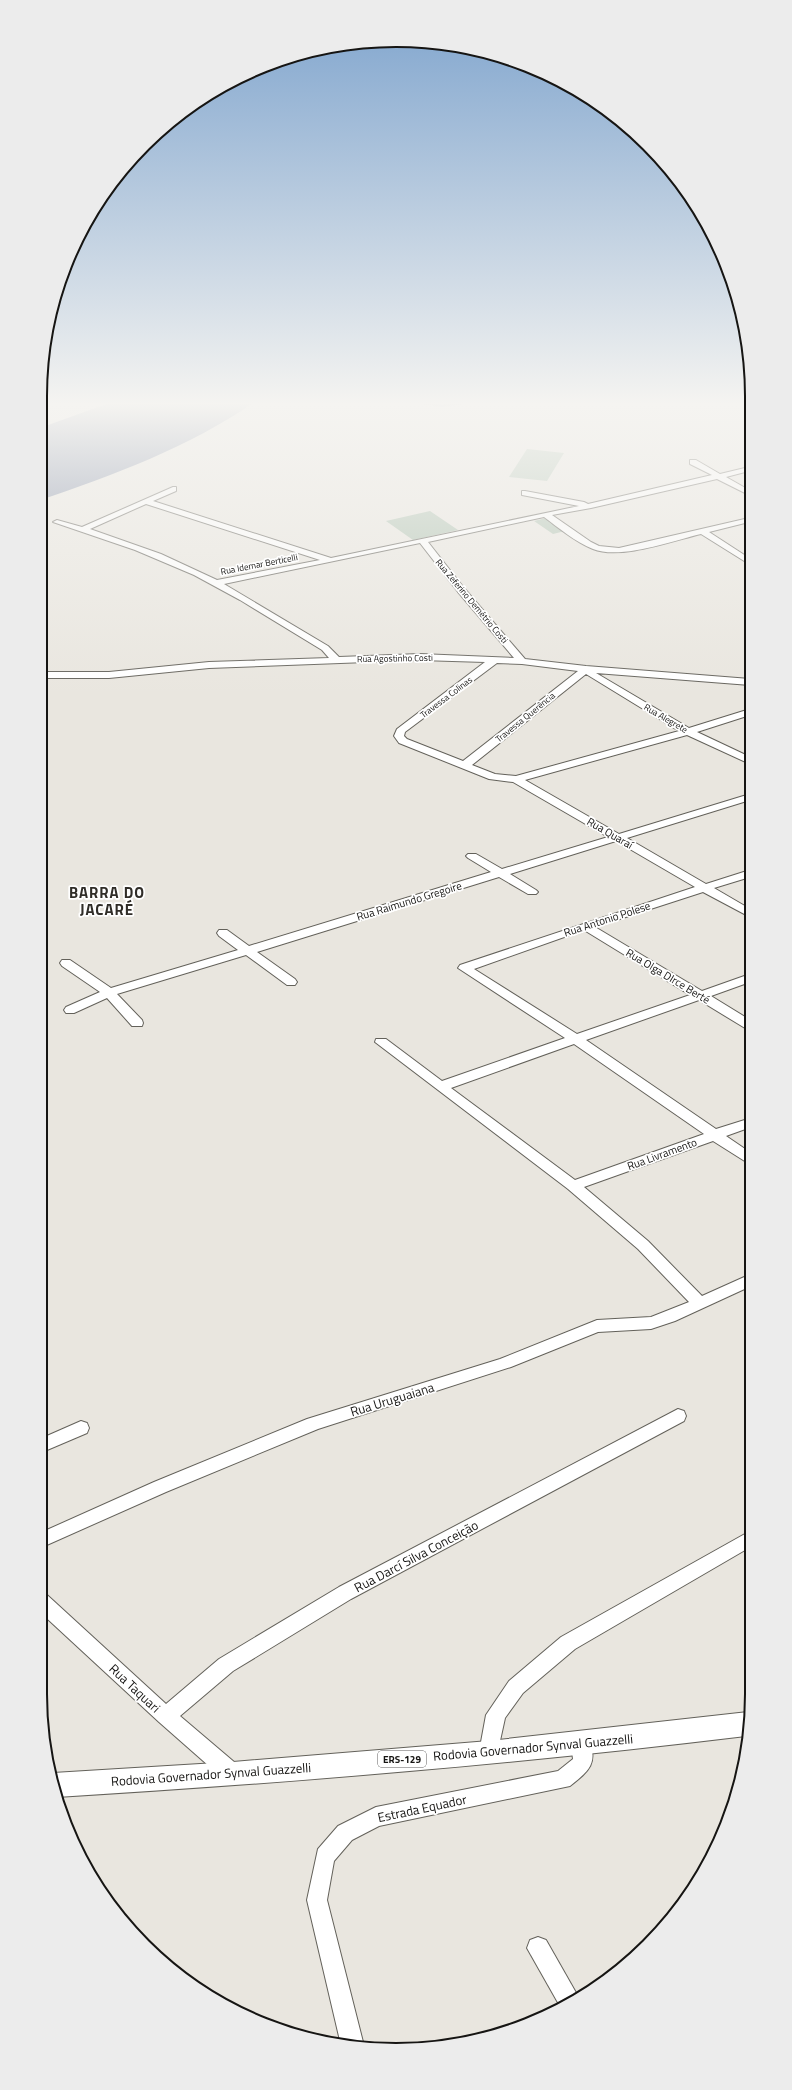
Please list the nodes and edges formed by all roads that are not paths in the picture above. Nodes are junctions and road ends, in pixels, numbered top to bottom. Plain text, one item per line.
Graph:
1 (145, 501) joint
2 (564, 501) edge
3 (615, 501) edge
4 (592, 506) junction
5 (545, 514) junction
6 (745, 521) edge
7 (57, 522) dead end
8 (83, 529) junction
9 (704, 532) junction
10 (422, 540) junction
11 (745, 559) edge
12 (332, 560) junction
13 (216, 583) junction
14 (496, 659) junction
15 (336, 660) junction
16 (522, 661) junction
17 (586, 669) junction
18 (47, 675) edge
19 (745, 682) edge
20 (745, 714) edge
21 (688, 732) junction
22 (745, 760) edge
23 (464, 766) junction
24 (516, 779) junction
25 (745, 800) edge
26 (619, 838) junction
27 (472, 856) dead end
28 (499, 873) junction
29 (745, 875) edge
30 (703, 888) junction
31 (532, 892) dead end
32 (745, 911) edge
33 (585, 926) junction
34 (223, 932) dead end
35 (247, 952) junction
36 (66, 963) dead end
37 (745, 980) edge
38 (291, 982) dead end
39 (109, 993) junction
40 (701, 996) junction
41 (70, 1010) dead end
42 (745, 1022) edge
43 (137, 1023) dead end
44 (575, 1039) junction
45 (381, 1042) dead end
46 (440, 1088) junction
47 (745, 1124) edge
48 (717, 1135) junction
49 (745, 1156) edge
50 (573, 1186) junction
51 (745, 1283) edge
52 (700, 1304) junction
53 (678, 1416) dead end
54 (81, 1428) dead end
55 (47, 1443) edge
56 (47, 1538) edge
57 (745, 1541) edge
58 (47, 1606) edge
59 (166, 1716) junction
60 (743, 1725) edge
61 (581, 1744) junction
62 (489, 1753) junction
63 (233, 1774) junction
64 (60, 1786) edge
65 (538, 1948) dead end
66 (567, 1998) edge
67 (351, 2040) edge

1 - 8 street
1 - 12 street
2 - 4 street
3 - 4 street, Rua Idemar Berticelli
4 - 5 street, Rua Idemar Berticelli
5 - 9 street
5 - 10 street, Rua Idemar Berticelli
6 - 9 street
7 - 8 street
8 - 13 street
9 - 11 street
10 - 12 street, Rua Idemar Berticelli
10 - 16 street, Rua Zeferino Demétrio Costi
12 - 13 street, Rua Idemar Berticelli
13 - 15 street
14 - 15 street, Rua Agostinho Costi
14 - 16 street, Rua Agostinho Costi
14 - 23 street, Travessa Colinas
15 - 18 street, Rua Agostinho Costi
16 - 17 street, Rua Agostinho Costi
17 - 19 street, Rua Agostinho Costi
17 - 21 street, Rua Alegrete
17 - 23 street, Travessa Querência
20 - 21 street
21 - 22 street, Rua Alegrete
21 - 24 street
23 - 24 street
24 - 26 street, Rua Quaraí
25 - 26 street, Rua Raimundo Gregoire
26 - 28 street, Rua Raimundo Gregoire
26 - 30 street, Rua Quaraí
27 - 28 street
28 - 31 street
28 - 35 street, Rua Raimundo Gregoire
29 - 30 street, Rua Antonio Polese
30 - 32 street, Rua Quaraí
30 - 33 street, Rua Antonio Polese
33 - 40 street, Rua Olga DIrce Berté
33 - 44 street, Rua Antonio Polese
34 - 35 street
35 - 38 street
35 - 39 street, Rua Raimundo Gregoire
36 - 39 street
37 - 40 street
39 - 41 street, Rua Raimundo Gregoire
39 - 43 street
40 - 42 street, Rua Olga DIrce Berté
40 - 44 street
44 - 46 street
44 - 48 street
45 - 46 street
46 - 50 street
47 - 48 street, Rua Livramento
48 - 49 street
48 - 50 street, Rua Livramento
50 - 52 street
51 - 52 street, Rua Uruguaiana
52 - 56 street, Rua Uruguaiana
53 - 59 street, Rua Darcí Silva Conceição
54 - 55 street
57 - 62 street
58 - 59 street, Rua Taquari
59 - 63 street, Rua Taquari
60 - 61 main road, Rodovia Governador Synval Guazzelli / ERS-129
61 - 62 main road, Rodovia Governador Synval Guazzelli / ERS-129
61 - 67 street, Estrada Equador
62 - 63 main road, Rodovia Governador Synval Guazzelli / ERS-129
63 - 64 main road, Rodovia Governador Synval Guazzelli / ERS-129
65 - 66 street

